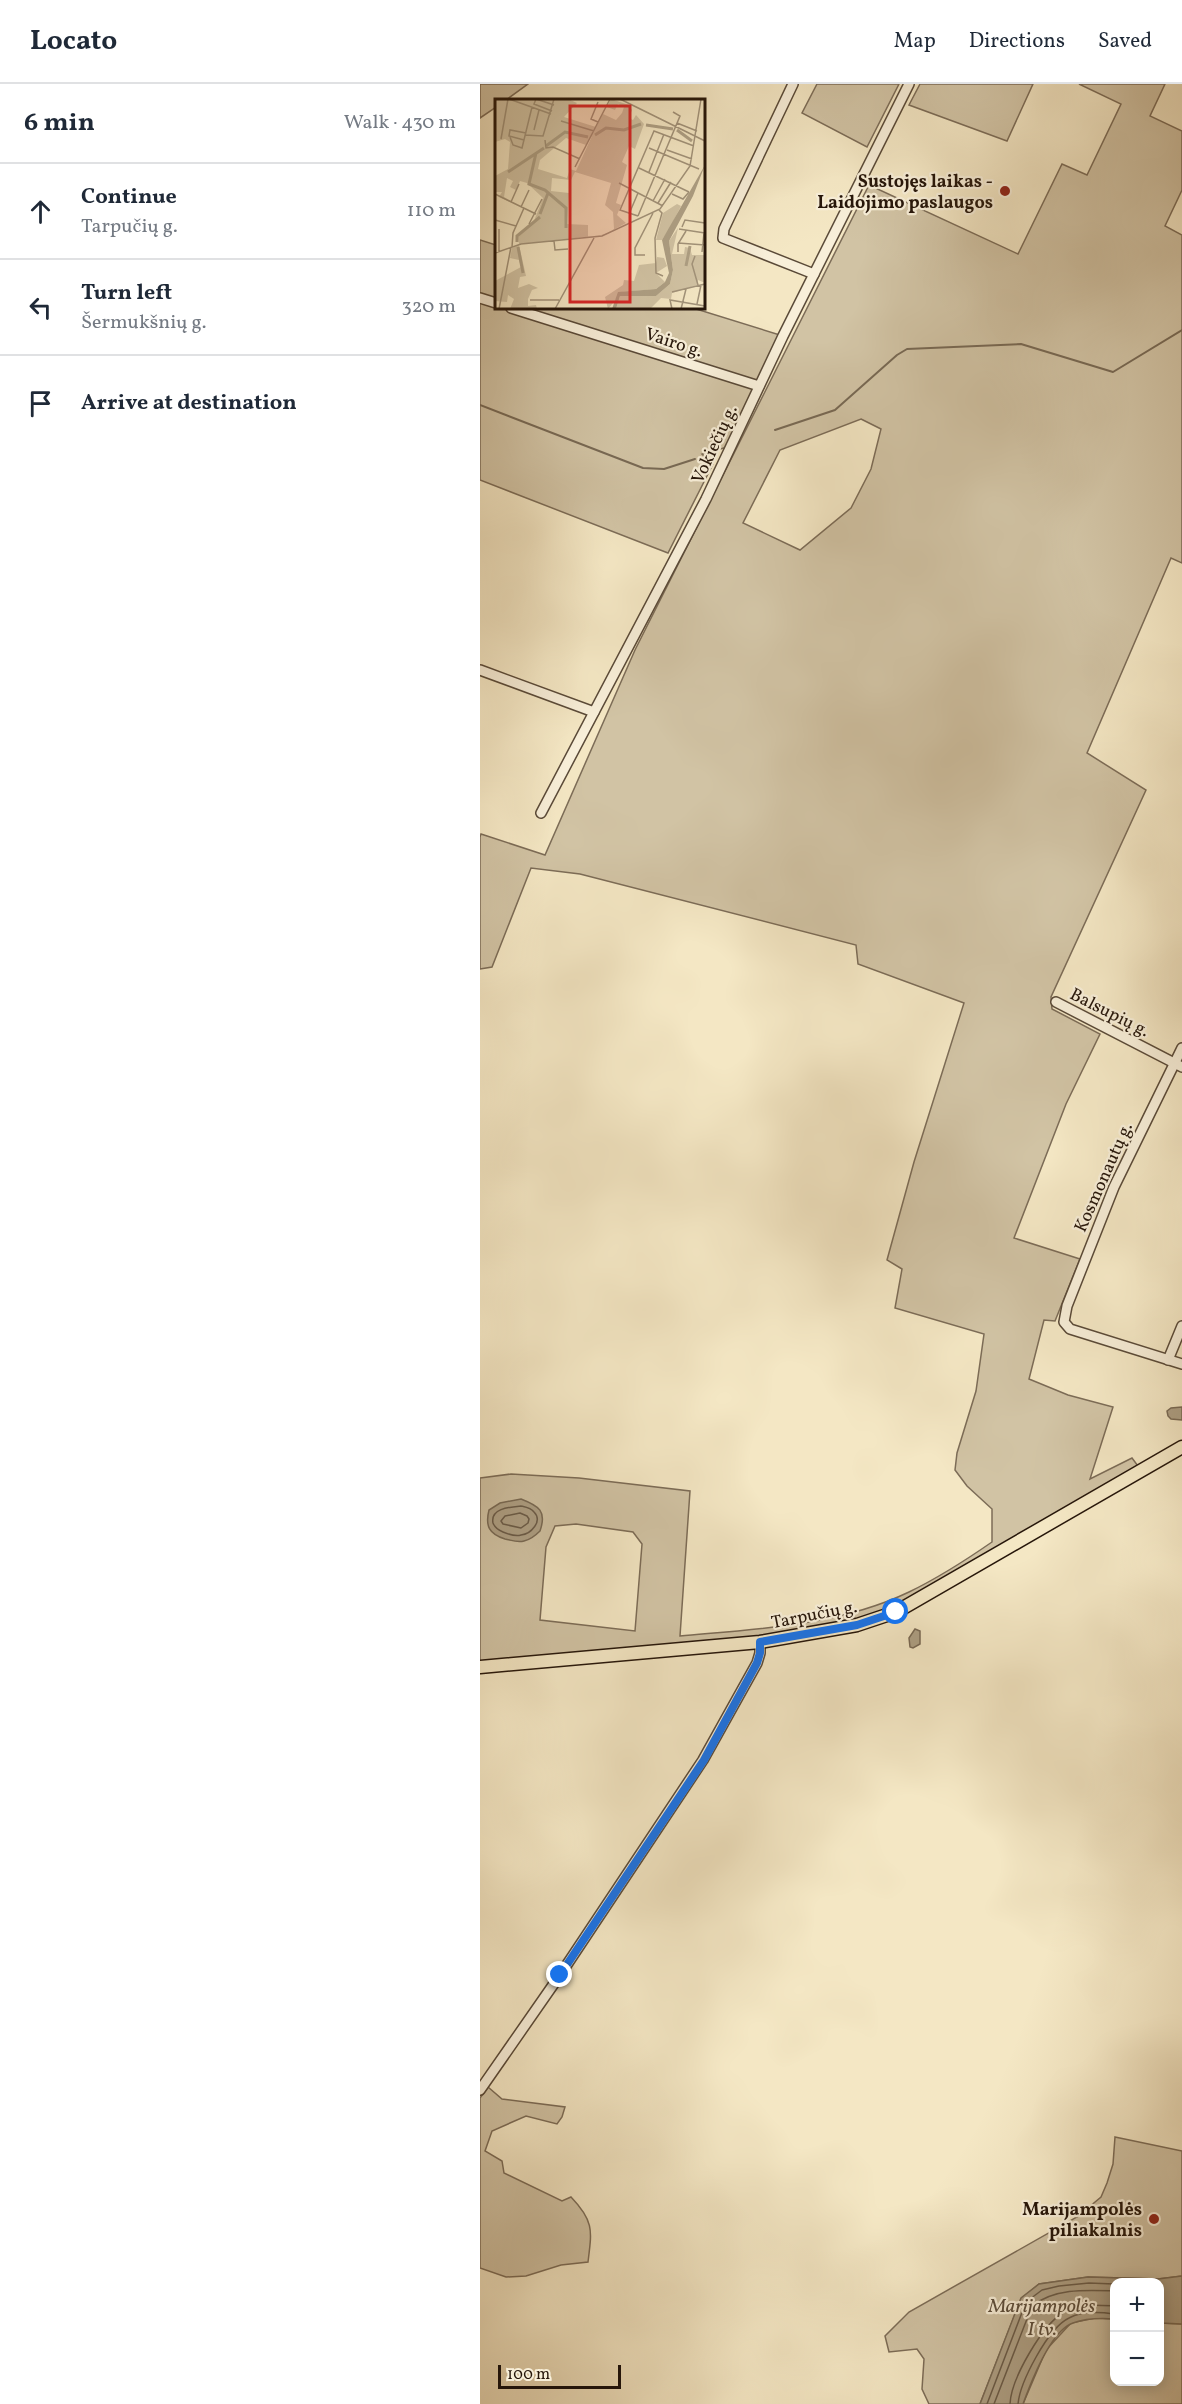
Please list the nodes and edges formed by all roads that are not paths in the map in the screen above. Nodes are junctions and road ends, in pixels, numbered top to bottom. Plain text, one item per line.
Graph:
1 (793, 84) edge
2 (909, 84) edge
3 (814, 274) junction
4 (480, 298) edge
5 (495, 303) edge
6 (514, 309) edge
7 (759, 386) junction
8 (480, 670) edge
9 (594, 712) junction
10 (540, 813) dead end
11 (1056, 1002) dead end
12 (1182, 1048) edge
13 (1178, 1066) edge
14 (1182, 1326) edge
15 (1168, 1360) junction
16 (1182, 1364) edge
17 (1182, 1447) edge
18 (760, 1642) junction
19 (480, 1667) edge
20 (480, 2090) edge

1 - 3 street
2 - 3 street, Vokiečių g.
3 - 7 street, Vokiečių g.
4 - 5 street
6 - 7 street, Vairo g.
7 - 9 street, Vokiečių g.
8 - 9 street
9 - 10 street, Vokiečių g.
11 - 13 street, Balsupių g.
12 - 13 street, Kosmonautų g.
13 - 15 street, Kosmonautų g.
14 - 15 street
15 - 16 street
17 - 18 main road, Tarpučių g.
18 - 19 main road, Tarpučių g.
18 - 20 street

